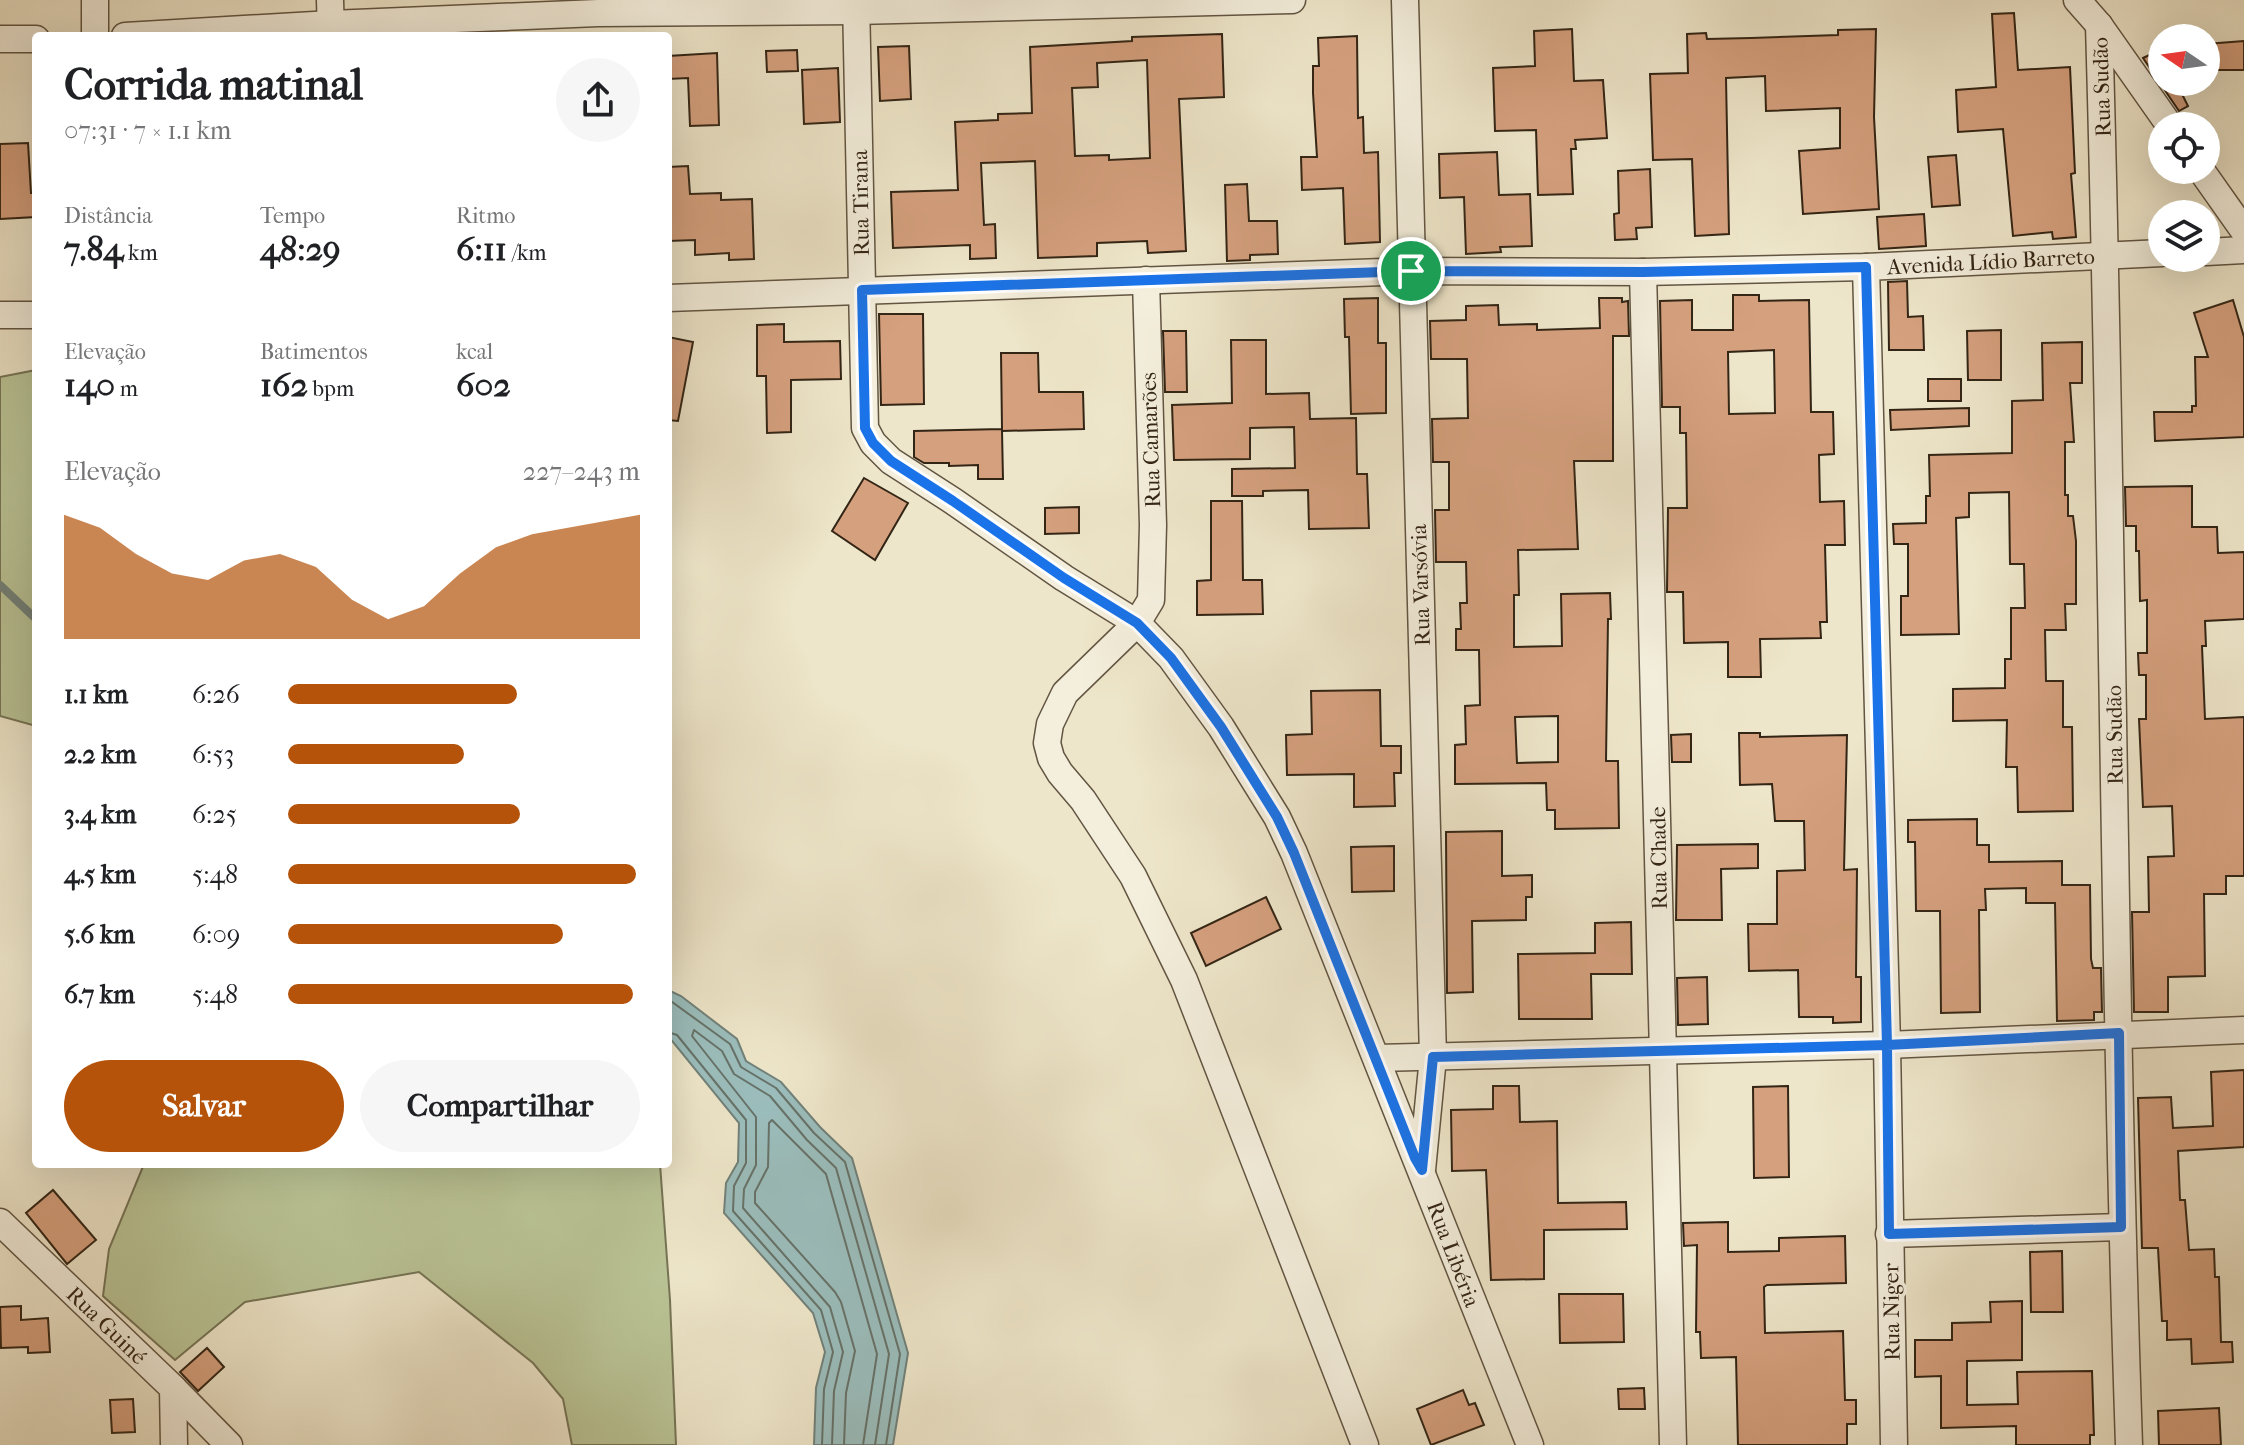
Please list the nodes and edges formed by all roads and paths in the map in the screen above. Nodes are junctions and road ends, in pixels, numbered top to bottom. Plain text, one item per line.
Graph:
1 (95, 0) edge
2 (1292, 0) edge
3 (1405, 0) edge
4 (2077, 0) edge
5 (1131, 2) edge
6 (856, 6) edge
7 (598, 7) edge
8 (331, 20) edge
9 (2099, 25) junction
10 (95, 32) edge
11 (176, 32) edge
12 (0, 39) edge
13 (32, 39) edge
14 (2160, 112) edge
15 (2211, 184) edge
16 (2244, 231) edge
17 (2244, 250) edge
18 (2220, 251) edge
19 (2148, 254) edge
20 (2106, 255) junction
21 (1866, 267) junction
22 (1411, 271) junction
23 (1643, 272) junction
24 (1146, 280) junction
25 (862, 290) junction
26 (672, 298) edge
27 (0, 315) edge
28 (32, 315) edge
29 (862, 407) joint
30 (1137, 623) junction
31 (2244, 1030) edge
32 (2119, 1033) junction
33 (1887, 1045) junction
34 (1662, 1051) junction
35 (1433, 1057) junction
36 (1377, 1058) junction
37 (1422, 1170) junction
38 (0, 1222) edge
39 (2121, 1227) junction
40 (1889, 1234) junction
41 (173, 1388) junction
42 (174, 1445) edge
43 (229, 1445) edge
44 (1365, 1445) edge
45 (1530, 1445) edge
46 (1673, 1445) edge
47 (1894, 1445) edge
48 (2129, 1445) edge

1 - 10 street
2 - 5 street
3 - 22 street, Rua Varsóvia
4 - 9 street
5 - 6 street
6 - 7 street
6 - 25 street, Rua Tirana
7 - 8 street
8 - 11 street
9 - 14 street
9 - 20 street, Rua Sudão
12 - 13 street
15 - 16 street
17 - 18 street
19 - 20 street, Avenida Lídio Barreto
20 - 21 street, Avenida Lídio Barreto
20 - 32 street, Rua Sudão
21 - 23 street, Avenida Lídio Barreto
21 - 33 street, Rua Niger
22 - 23 street, Avenida Lídio Barreto
22 - 24 street, Avenida Lídio Barreto
22 - 35 street, Rua Varsóvia
23 - 34 street, Rua Chade
24 - 25 street, Avenida Lídio Barreto
24 - 30 street, Rua Camarões
25 - 26 street, Avenida Lídio Barreto
25 - 29 street, Rua Tirana
27 - 28 street
29 - 30 street, Rua Libéria
30 - 36 street, Rua Libéria
30 - 44 street
31 - 32 street
32 - 33 street
32 - 39 street, Rua Sudão
33 - 34 street
33 - 40 street, Rua Niger
34 - 35 street
34 - 46 street, Rua Chade
35 - 36 street
35 - 37 street, Rua Varsóvia
36 - 37 street, Rua Libéria
37 - 45 street, Rua Libéria
38 - 41 street, Rua Guiné
39 - 40 street
39 - 48 street, Rua Sudão
40 - 47 street, Rua Niger
41 - 42 street
41 - 43 street, Rua Guiné

